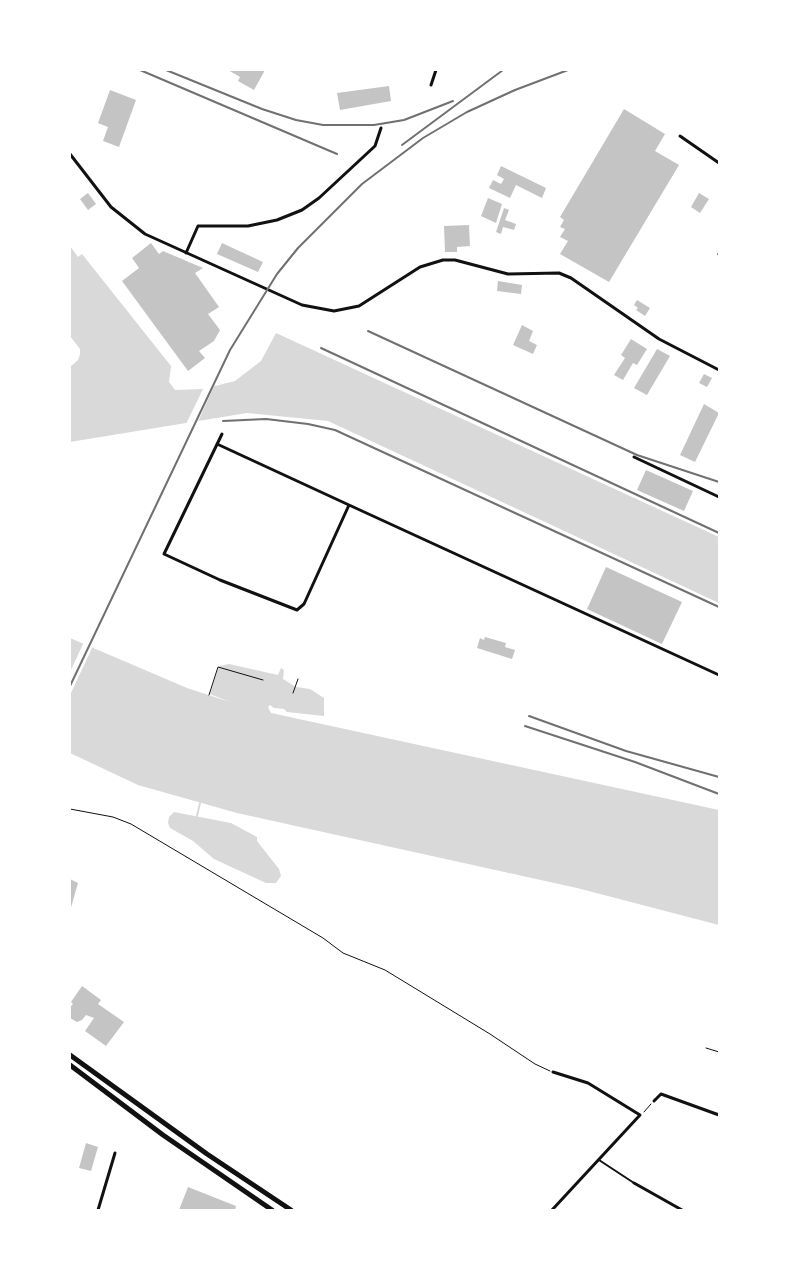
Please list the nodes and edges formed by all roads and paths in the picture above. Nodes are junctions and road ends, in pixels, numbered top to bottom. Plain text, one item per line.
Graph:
1 (436, 70) edge
2 (431, 85) dead end
3 (381, 128) dead end
4 (680, 136) dead end
5 (70, 154) edge
6 (719, 163) edge
7 (186, 253) junction
8 (719, 370) edge
9 (222, 434) dead end
10 (217, 444) junction
11 (634, 457) dead end
12 (719, 496) edge
13 (349, 505) junction
14 (719, 675) edge
15 (298, 679) dead end
16 (263, 680) dead end
17 (293, 693) dead end
18 (208, 694) dead end
19 (70, 809) edge
20 (706, 1048) dead end
21 (719, 1052) edge
22 (70, 1055) edge
23 (70, 1065) edge
24 (553, 1072) joint
25 (654, 1102) joint
26 (640, 1115) junction
27 (719, 1115) edge
28 (115, 1152) dead end
29 (600, 1160) junction
30 (634, 1183) joint
31 (98, 1210) edge
32 (272, 1210) edge
33 (291, 1210) edge
34 (552, 1210) edge
35 (682, 1210) edge

1 - 2 street
3 - 7 street
4 - 6 street
5 - 7 street
7 - 8 street
9 - 10 street
10 - 13 street
10 - 13 street
11 - 12 street
13 - 14 street
15 - 17 path
16 - 18 path
19 - 24 path
20 - 21 path
22 - 33 main road
23 - 32 main road
24 - 26 street
25 - 26 path
25 - 27 street
26 - 29 street
28 - 31 street
29 - 30 lane
29 - 34 street
30 - 35 street

